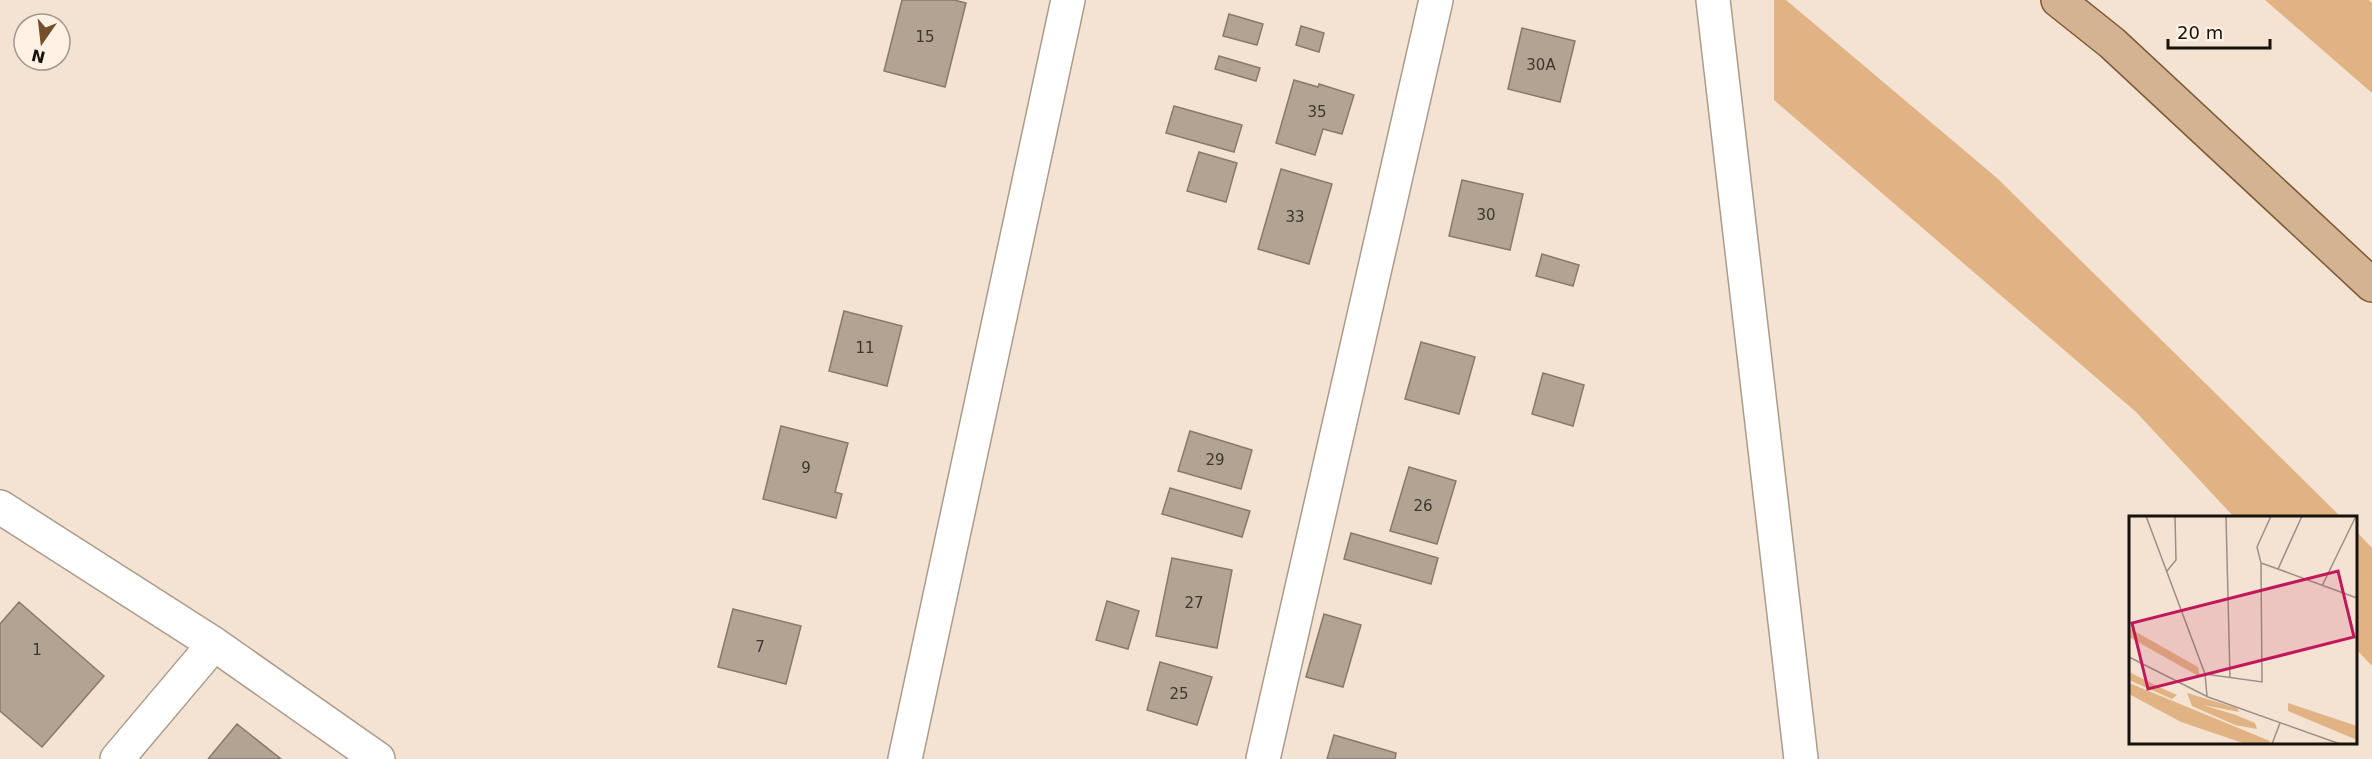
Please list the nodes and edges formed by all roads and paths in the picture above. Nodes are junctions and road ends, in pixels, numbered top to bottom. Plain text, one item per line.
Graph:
1 (1068, 0) edge
2 (1436, 0) edge
3 (1713, 0) edge
4 (2058, 0) edge
5 (2372, 285) edge
6 (0, 507) edge
7 (214, 644) junction
8 (117, 759) edge
9 (378, 759) edge
10 (905, 759) edge
11 (1263, 759) edge
12 (1801, 759) edge

1 - 10 street
2 - 11 street
3 - 12 street
4 - 5 main road
6 - 7 street
7 - 8 street
7 - 9 street

